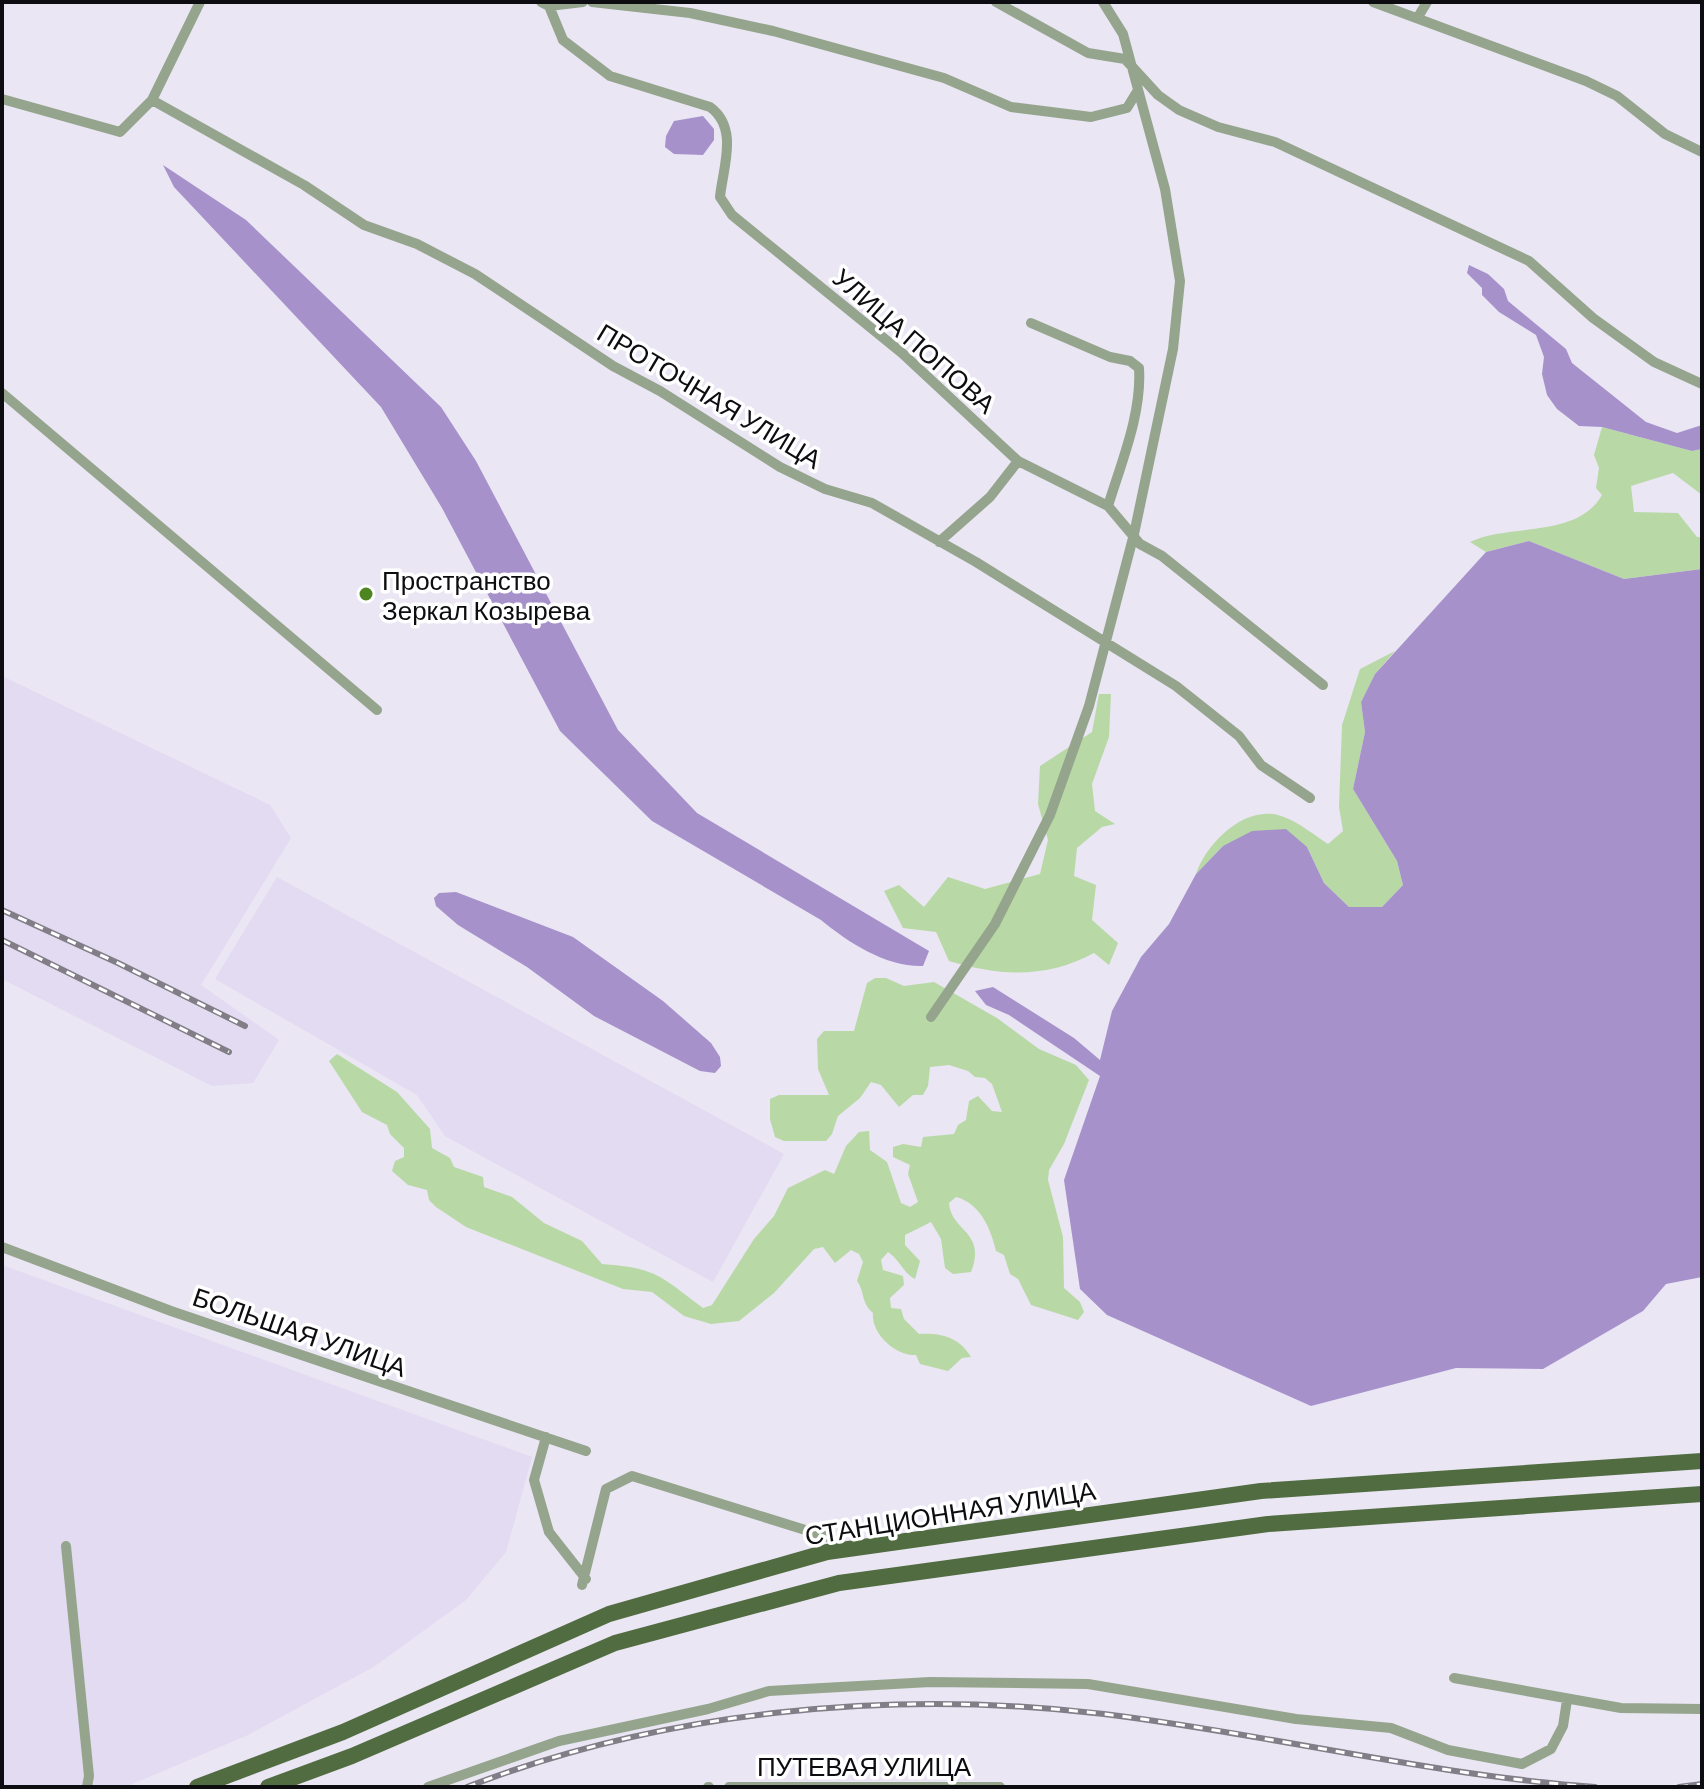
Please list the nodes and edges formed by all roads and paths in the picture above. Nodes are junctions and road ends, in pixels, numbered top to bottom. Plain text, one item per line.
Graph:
1 (200, 2) edge
2 (583, 2) edge
3 (592, 2) edge
4 (996, 2) edge
5 (1103, 2) edge
6 (1373, 2) edge
7 (1427, 2) edge
8 (545, 4) edge
9 (692, 8) edge
10 (1418, 17) junction
11 (1132, 67) junction
12 (1138, 90) junction
13 (2, 99) edge
14 (152, 100) junction
15 (1702, 152) edge
16 (1031, 323) dead end
17 (1702, 384) edge
18 (2, 393) edge
19 (1018, 461) junction
20 (1108, 506) junction
21 (1134, 534) junction
22 (939, 542) junction
23 (1106, 643) junction
24 (1323, 685) dead end
25 (377, 710) dead end
26 (1310, 798) dead end
27 (931, 1017) dead end
28 (2, 1247) edge
29 (546, 1437) junction
30 (586, 1451) dead end
31 (1702, 1461) edge
32 (1702, 1494) edge
33 (831, 1538) dead end
34 (66, 1546) dead end
35 (1454, 1678) dead end
36 (1567, 1700) junction
37 (1702, 1709) edge
38 (87, 1787) edge
39 (197, 1787) edge
40 (268, 1787) edge
41 (428, 1787) edge
42 (729, 1787) edge
43 (1000, 1787) edge

1 - 14 street
2 - 8 street, УЛИЦА ПОПОВА
3 - 9 street
4 - 11 street
5 - 11 street
6 - 10 street
7 - 10 street
8 - 19 street, УЛИЦА ПОПОВА
9 - 12 street
10 - 15 street
11 - 12 street
11 - 17 street
12 - 21 street
13 - 14 street
14 - 22 street, ПРОТОЧНАЯ УЛИЦА
16 - 20 street
18 - 25 street
19 - 20 street, УЛИЦА ПОПОВА
19 - 22 street
20 - 21 street, УЛИЦА ПОПОВА
21 - 23 street
21 - 24 street, УЛИЦА ПОПОВА
22 - 23 street, ПРОТОЧНАЯ УЛИЦА
23 - 26 street, ПРОТОЧНАЯ УЛИЦА
23 - 27 street
28 - 29 street, БОЛЬШАЯ УЛИЦА
29 - 30 street, БОЛЬШАЯ УЛИЦА
29 - 33 street
31 - 39 main road, СТАНЦИОННАЯ УЛИЦА
32 - 40 main road, СТАНЦИОННАЯ УЛИЦА
34 - 38 street
35 - 36 street
36 - 37 street
36 - 41 street
42 - 43 street, ПУТЕВАЯ УЛИЦА

